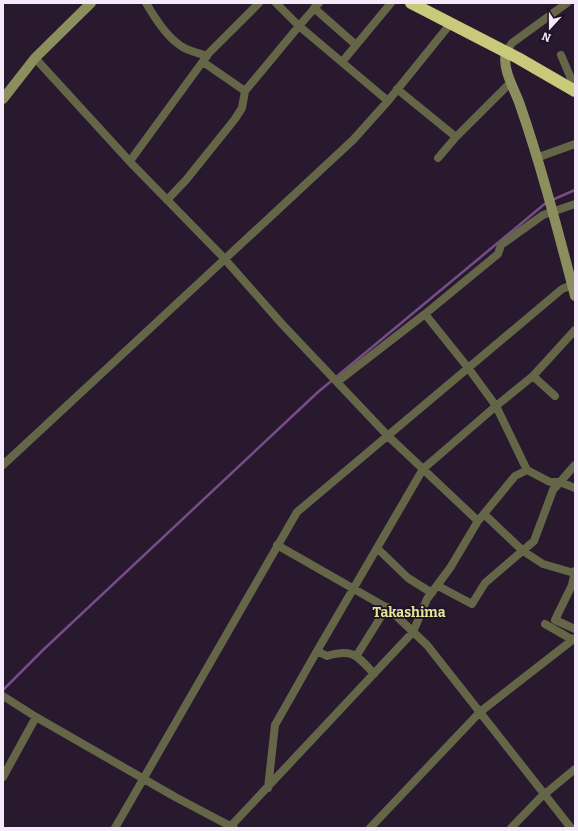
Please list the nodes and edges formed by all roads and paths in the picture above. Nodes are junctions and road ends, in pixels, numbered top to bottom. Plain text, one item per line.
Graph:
1 (91, 3) edge
2 (146, 3) edge
3 (259, 3) edge
4 (276, 3) edge
5 (391, 3) edge
6 (412, 3) edge
7 (567, 3) edge
8 (316, 6) edge
9 (451, 23) junction
10 (299, 26) junction
11 (356, 44) junction
12 (506, 52) junction
13 (561, 55) dead end
14 (35, 58) junction
15 (205, 59) junction
16 (342, 62) junction
17 (511, 82) junction
18 (398, 89) junction
19 (575, 90) edge
20 (245, 91) junction
21 (3, 99) edge
22 (388, 101) junction
23 (456, 137) junction
24 (575, 144) edge
25 (438, 158) dead end
26 (536, 158) junction
27 (130, 161) junction
28 (167, 200) junction
29 (575, 204) edge
30 (552, 212) junction
31 (225, 259) junction
32 (573, 284) edge
33 (575, 296) edge
34 (425, 314) junction
35 (575, 330) edge
36 (469, 368) junction
37 (532, 376) junction
38 (337, 382) junction
39 (555, 396) dead end
40 (496, 406) junction
41 (388, 436) junction
42 (575, 465) edge
43 (3, 466) edge
44 (423, 469) junction
45 (527, 470) junction
46 (560, 482) junction
47 (575, 488) edge
48 (484, 514) junction
49 (478, 521) junction
50 (277, 545) junction
51 (377, 548) junction
52 (523, 551) junction
53 (574, 572) edge
54 (438, 586) junction
55 (354, 588) junction
56 (432, 593) junction
57 (386, 607) junction
58 (545, 624) dead end
59 (575, 629) edge
60 (413, 632) junction
61 (574, 639) edge
62 (317, 651) junction
63 (357, 655) junction
64 (374, 674) junction
65 (3, 696) edge
66 (480, 712) junction
67 (36, 717) junction
68 (575, 769) edge
69 (3, 777) edge
70 (144, 778) junction
71 (268, 788) junction
72 (544, 794) junction
73 (231, 827) edge
74 (115, 828) edge
75 (370, 828) edge
76 (511, 828) edge
77 (571, 828) edge

1 - 14 street
2 - 15 street
3 - 15 street
4 - 10 street
5 - 11 street
6 - 9 highway
7 - 12 street
8 - 10 street
8 - 11 street
9 - 12 highway
9 - 18 street
10 - 16 street
10 - 20 street
11 - 16 street
12 - 17 street
12 - 19 highway
13 - 19 street
14 - 21 street
14 - 27 street
15 - 20 street
15 - 27 street
16 - 22 street
17 - 23 street
17 - 26 street
18 - 22 street
18 - 23 street
20 - 28 street
22 - 31 street
23 - 25 street
24 - 26 street
26 - 30 street
27 - 28 street
28 - 31 street
29 - 30 street
30 - 32 street
30 - 34 street
31 - 38 street
31 - 43 street
32 - 33 street
32 - 36 street
34 - 36 street
34 - 38 street
35 - 37 street
36 - 40 street
36 - 41 street
37 - 39 street
37 - 40 street
38 - 41 street
40 - 44 street
40 - 45 street
41 - 44 street
41 - 50 street
42 - 46 street
44 - 49 street
44 - 51 street
45 - 46 street
45 - 48 street
46 - 47 street
46 - 52 street
48 - 49 street
48 - 52 street
49 - 54 street
50 - 55 street
50 - 70 street
51 - 55 street
51 - 56 street
52 - 53 street
52 - 54 street
53 - 59 street
54 - 56 street
55 - 57 street
55 - 62 street
56 - 60 street
57 - 60 street
57 - 63 street
58 - 61 street
60 - 64 street
60 - 66 street
61 - 66 street
62 - 63 street
62 - 71 street
63 - 64 street
64 - 71 street
65 - 67 street
66 - 72 street
66 - 75 street
67 - 69 street
67 - 70 street
68 - 72 street
70 - 73 street
70 - 74 street
71 - 73 street
72 - 76 street
72 - 77 street

